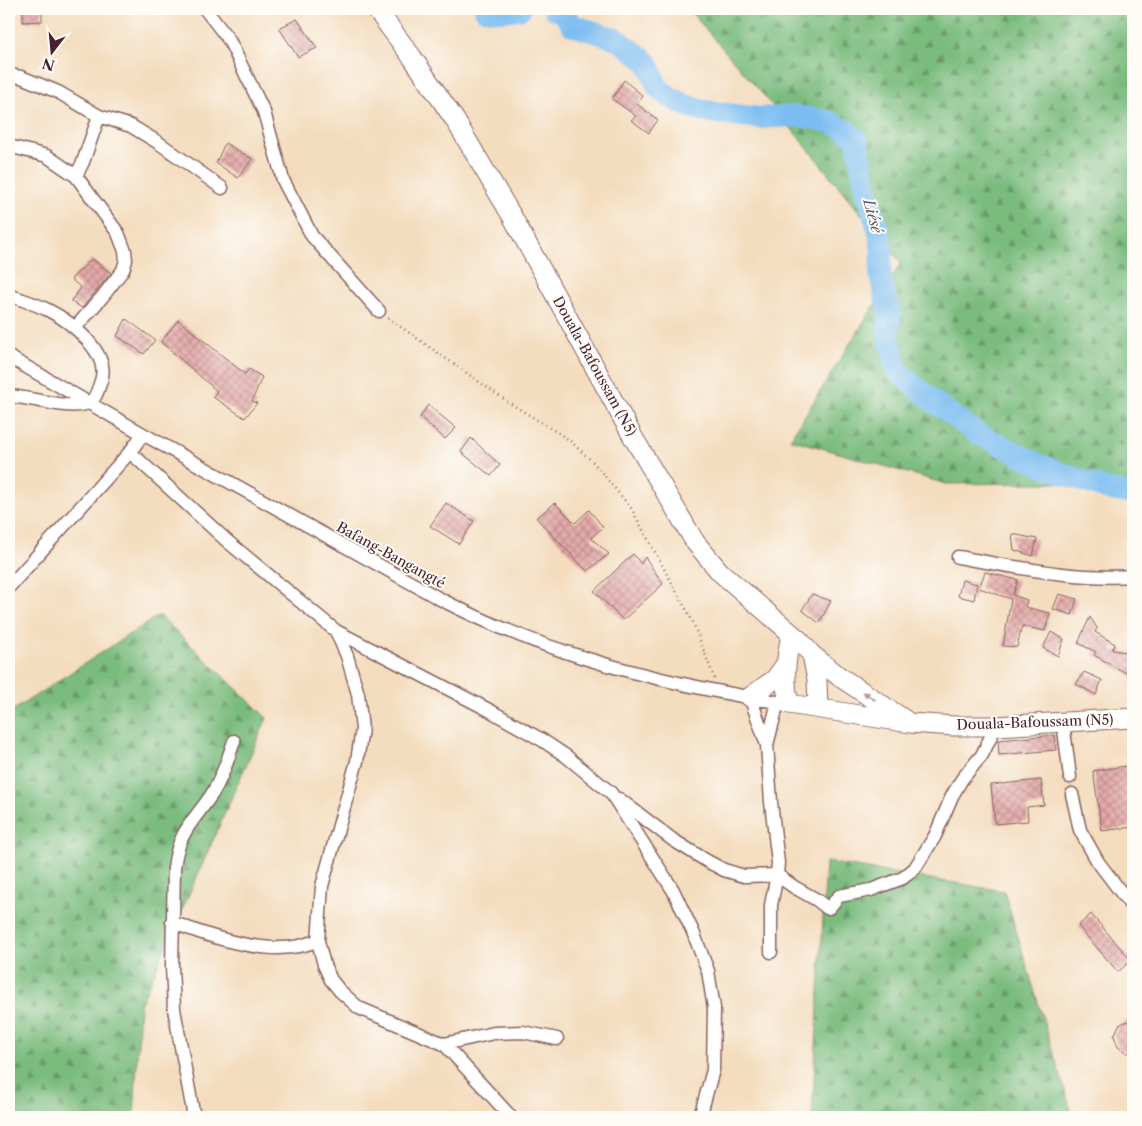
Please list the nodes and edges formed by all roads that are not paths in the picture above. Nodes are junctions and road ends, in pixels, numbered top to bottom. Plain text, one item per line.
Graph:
1 (205, 9) edge
2 (376, 9) edge
3 (9, 76) edge
4 (99, 116) junction
5 (9, 146) edge
6 (76, 176) junction
7 (222, 188) dead end
8 (9, 295) edge
9 (379, 311) road end
10 (75, 328) junction
11 (9, 357) edge
12 (9, 396) edge
13 (89, 403) junction
14 (143, 434) junction
15 (130, 452) junction
16 (958, 557) dead end
17 (1133, 576) edge
18 (9, 588) edge
19 (336, 631) junction
20 (791, 634) junction
21 (812, 655) junction
22 (785, 665) junction
23 (750, 697) junction
24 (784, 703) junction
25 (818, 708) junction
26 (1133, 718) edge
27 (1063, 722) junction
28 (910, 723) junction
29 (996, 726) junction
30 (234, 741) dead end
31 (767, 745) junction
32 (1070, 777) dead end
33 (611, 793) junction
34 (1072, 794) dead end
35 (778, 875) junction
36 (1133, 908) edge
37 (172, 922) junction
38 (318, 940) junction
39 (771, 952) dead end
40 (557, 1038) dead end
41 (444, 1044) junction
42 (194, 1117) edge
43 (511, 1117) edge
44 (700, 1117) edge

1 - 9 street
2 - 20 highway, Douala-Bafoussam (N5)
3 - 4 street
4 - 6 street
4 - 7 street
5 - 6 street
6 - 10 street
8 - 10 street
10 - 13 street
11 - 13 street, Bafang-Bangangté
12 - 13 street
13 - 14 street, Bafang-Bangangté
14 - 15 street
14 - 23 street, Bafang-Bangangté
15 - 18 street
15 - 19 street
16 - 17 street
19 - 33 street
19 - 38 street
20 - 21 highway, Douala-Bafoussam (N5)
20 - 22 highway
21 - 25 highway
28 -> 21 highway, Douala-Bafoussam (N5)
22 - 23 highway
22 - 24 highway
23 - 24 street, Bafang-Bangangté
23 - 31 street
24 - 25 highway, Douala-Bafoussam (N5)
24 - 31 street
25 - 28 highway, Douala-Bafoussam (N5)
26 - 27 highway, Douala-Bafoussam (N5)
27 - 29 highway, Douala-Bafoussam (N5)
27 - 32 street
28 - 29 highway, Douala-Bafoussam (N5)
29 - 35 street
30 - 37 street
31 - 35 street
33 - 35 street
33 - 44 street
34 - 36 street
35 - 39 street
37 - 38 street
37 - 42 street
38 - 41 street
40 - 41 street
41 - 43 street

